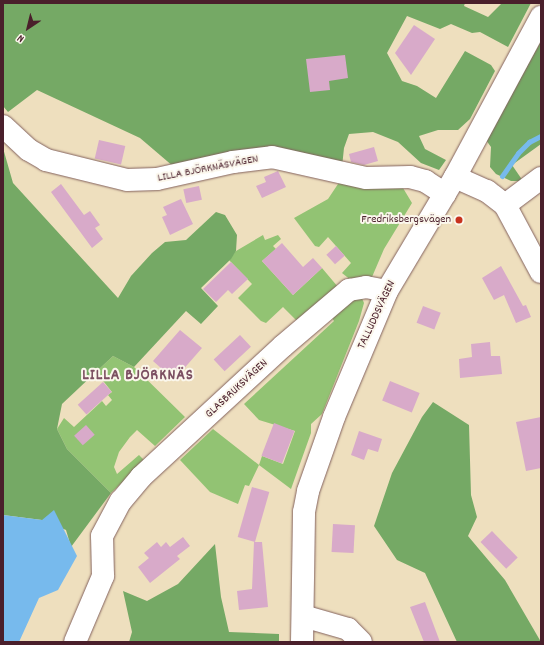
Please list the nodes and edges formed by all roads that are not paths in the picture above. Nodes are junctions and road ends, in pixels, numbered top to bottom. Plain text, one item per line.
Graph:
1 (541, 17) edge
2 (3, 126) edge
3 (541, 178) edge
4 (450, 185) junction
5 (505, 205) junction
6 (541, 272) edge
7 (387, 291) junction
8 (303, 616) junction
9 (75, 642) edge
10 (302, 642) edge
11 (361, 642) edge

1 - 4 street, TALLUDDSVÄGEN
2 - 4 street, LILLA BJÖRKNÄSVÄGEN
3 - 5 street
4 - 5 street, LILLA BJÖRKNÄSVÄGEN
4 - 7 street, TALLUDDSVÄGEN
5 - 6 street
7 - 8 street, TALLUDDSVÄGEN
7 - 9 street, GLASBRUKSVÄGEN
8 - 10 street, TALLUDDSVÄGEN
8 - 11 street

